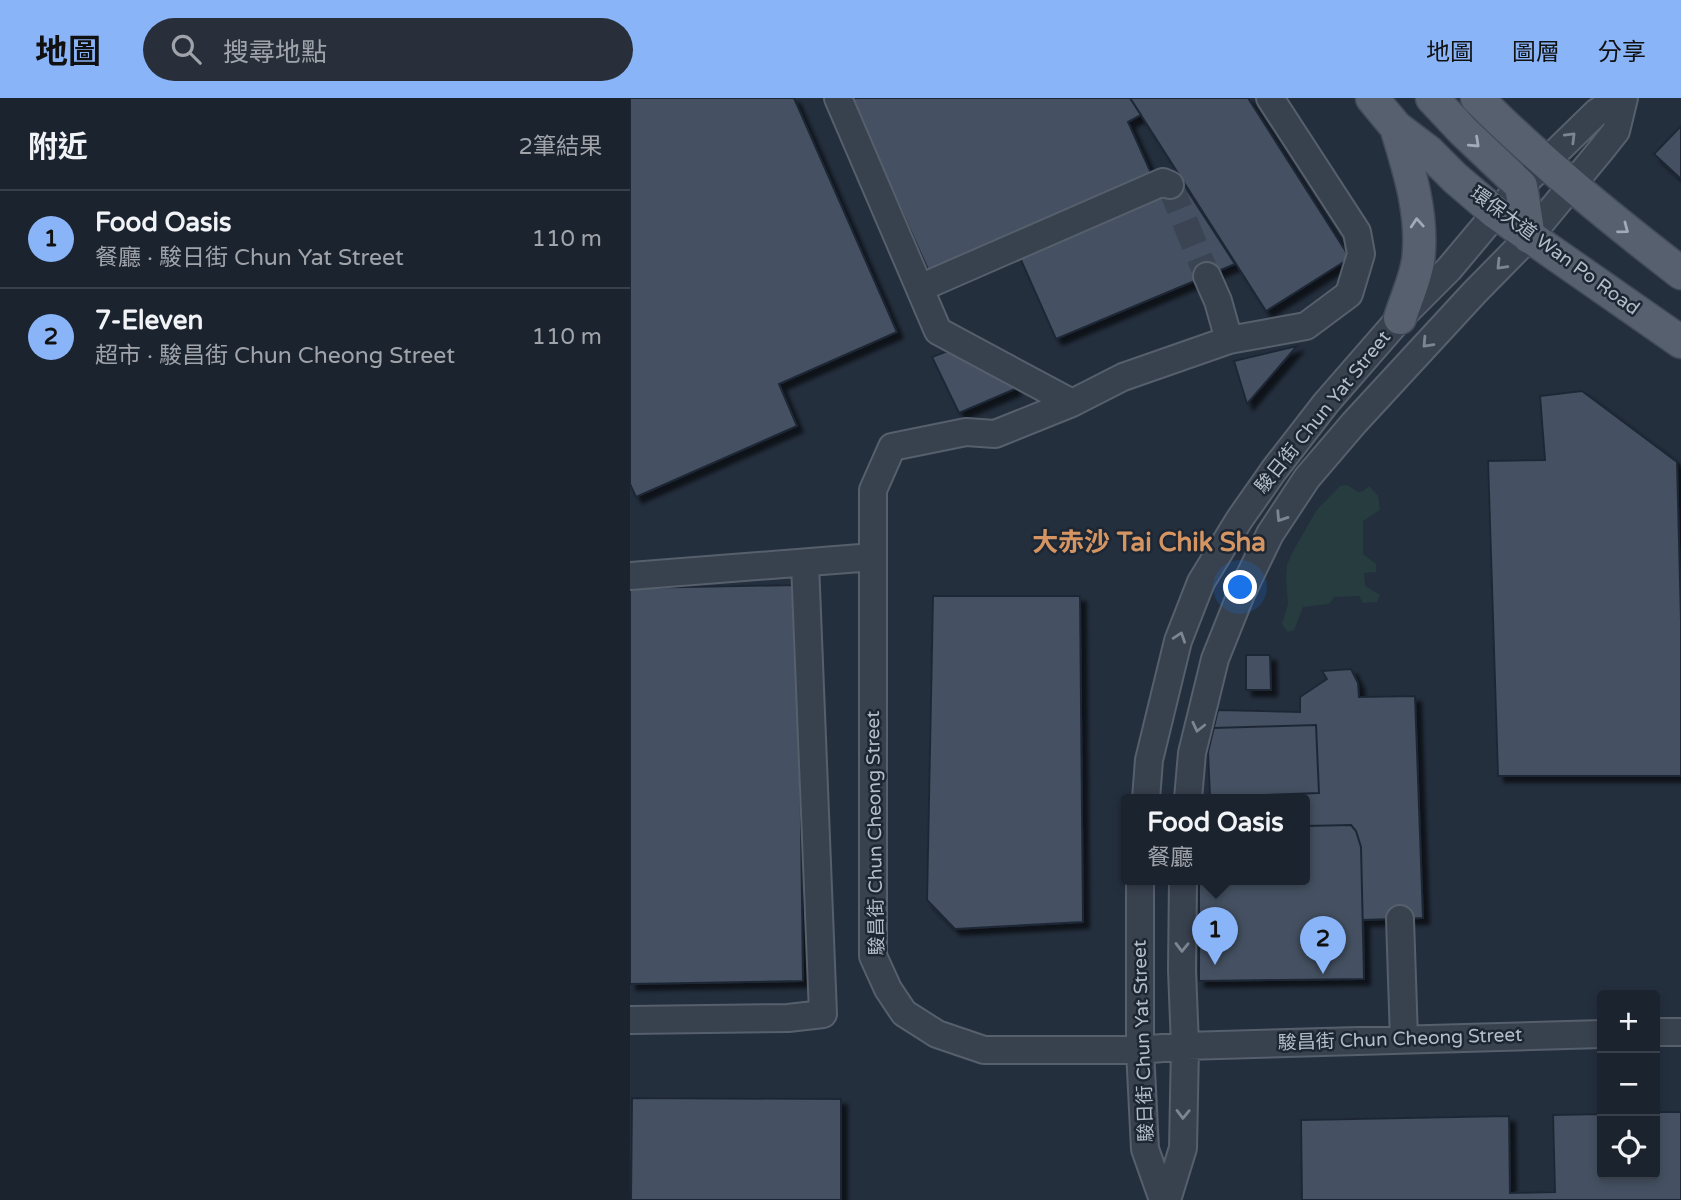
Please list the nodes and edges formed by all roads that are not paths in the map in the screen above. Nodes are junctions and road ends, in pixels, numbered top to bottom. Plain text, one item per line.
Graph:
1 (838, 98) edge
2 (1270, 98) edge
3 (1372, 98) edge
4 (1432, 98) edge
5 (1477, 98) edge
6 (1622, 98) edge
7 (1396, 127) junction
8 (1545, 163) junction
9 (1170, 185) dead end
10 (1521, 186) junction
11 (1572, 186) junction
12 (1496, 213) junction
13 (1529, 237) junction
14 (1681, 273) edge
15 (1207, 276) tunnel mouth
16 (920, 288) junction
17 (1400, 318) junction
18 (1229, 340) junction
19 (1681, 342) edge
20 (1072, 402) junction
21 (873, 557) junction
22 (805, 563) junction
23 (630, 576) edge
24 (1146, 794) edge
25 (1188, 794) edge
26 (1140, 885) edge
27 (1183, 885) edge
28 (1400, 919) dead end
29 (630, 1020) edge
30 (1660, 1032) edge
31 (1681, 1032) edge
32 (1597, 1034) edge
33 (1404, 1038) junction
34 (1185, 1046) junction
35 (1140, 1050) junction
36 (1165, 1200) edge

1 - 16 street
2 - 18 street
3 - 7 main road, 環保大道 Wan Po Road
4 -> 10 main road
5 - 8 main road
8 -> 6 street, 駿日街 Chun Yat Street
6 - 11 street, 駿日街 Chun Yat Street
7 - 12 main road, 環保大道 Wan Po Road
17 -> 7 main road
8 - 10 street, 駿日街 Chun Yat Street
8 - 11 main road
9 - 16 street
10 - 12 street, 駿日街 Chun Yat Street
10 - 13 main road
11 - 13 street, 駿日街 Chun Yat Street
11 -> 14 main road
12 - 13 main road, 環保大道 Wan Po Road
12 - 17 street, 駿日街 Chun Yat Street
13 - 19 main road, 環保大道 Wan Po Road
13 -> 25 street, 駿日街 Chun Yat Street
15 - 18 street
16 - 20 street
24 -> 17 street, 駿日街 Chun Yat Street
18 - 20 street
20 - 21 street, 駿昌街 Chun Cheong Street
21 - 22 street
21 - 35 street, 駿昌街 Chun Cheong Street
22 - 23 street
22 - 29 street
26 - 35 street, 駿日街 Chun Yat Street
27 -> 34 street, 駿日街 Chun Yat Street
28 - 33 street
30 - 31 street
32 - 33 street, 駿昌街 Chun Cheong Street
33 - 34 street, 駿昌街 Chun Cheong Street
34 - 35 street, 駿昌街 Chun Cheong Street
34 -> 36 street, 駿日街 Chun Yat Street
35 - 36 street, 駿日街 Chun Yat Street

